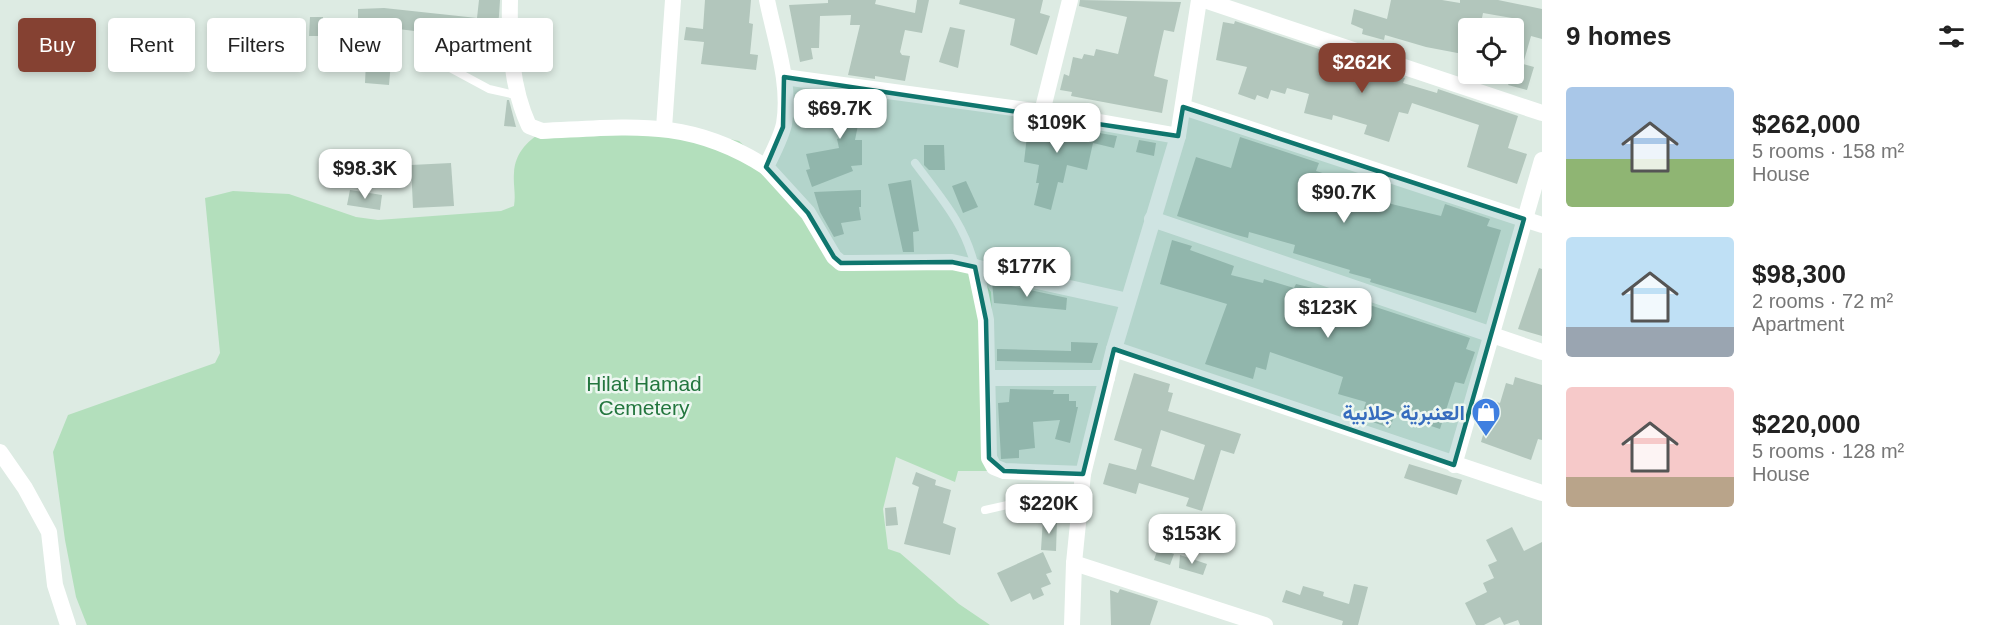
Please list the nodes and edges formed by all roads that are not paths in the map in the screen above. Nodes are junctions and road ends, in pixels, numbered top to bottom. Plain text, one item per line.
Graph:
1 (510, 0) edge
2 (673, 0) edge
3 (766, 0) edge
4 (1070, 0) edge
5 (1198, 0) edge
6 (1204, 0) edge
7 (457, 72) edge
8 (784, 77) junction
9 (520, 96) junction
10 (1183, 107) junction
11 (1042, 112) junction
12 (1542, 113) edge
13 (664, 128) junction
14 (1178, 136) junction
15 (1542, 160) edge
16 (915, 163) dead end
17 (766, 167) junction
18 (1152, 219) junction
19 (1524, 219) junction
20 (1542, 225) edge
21 (975, 267) junction
22 (1128, 301) junction
23 (1491, 336) junction
24 (1114, 349) junction
25 (1542, 352) edge
26 (988, 378) junction
27 (1107, 378) junction
28 (0, 452) edge
29 (1454, 465) junction
30 (1083, 474) junction
31 (1542, 493) edge
32 (1081, 496) junction
33 (986, 510) dead end
34 (1074, 562) junction
35 (68, 625) edge
36 (1072, 625) edge
37 (1264, 625) edge

1 - 9 street
2 - 13 street
3 - 8 street
4 - 11 street
5 - 10 street
6 - 12 street
7 - 9 lane
8 - 11 street
8 - 17 street
9 - 13 street
10 - 14 street
10 - 19 street
11 - 14 street
13 - 17 street
14 - 18 street
15 - 19 street
16 - 21 lane
17 - 21 street
18 - 22 street
18 - 23 street
19 - 20 street
19 - 23 street
21 - 22 street
21 - 26 street
22 - 24 street
23 - 25 street
23 - 29 street
24 - 27 street
24 - 29 street
26 - 27 street
26 - 30 street
27 - 30 street
28 - 35 street
29 - 31 street
30 - 32 street
32 - 33 lane
32 - 34 street
34 - 36 street
34 - 37 street

